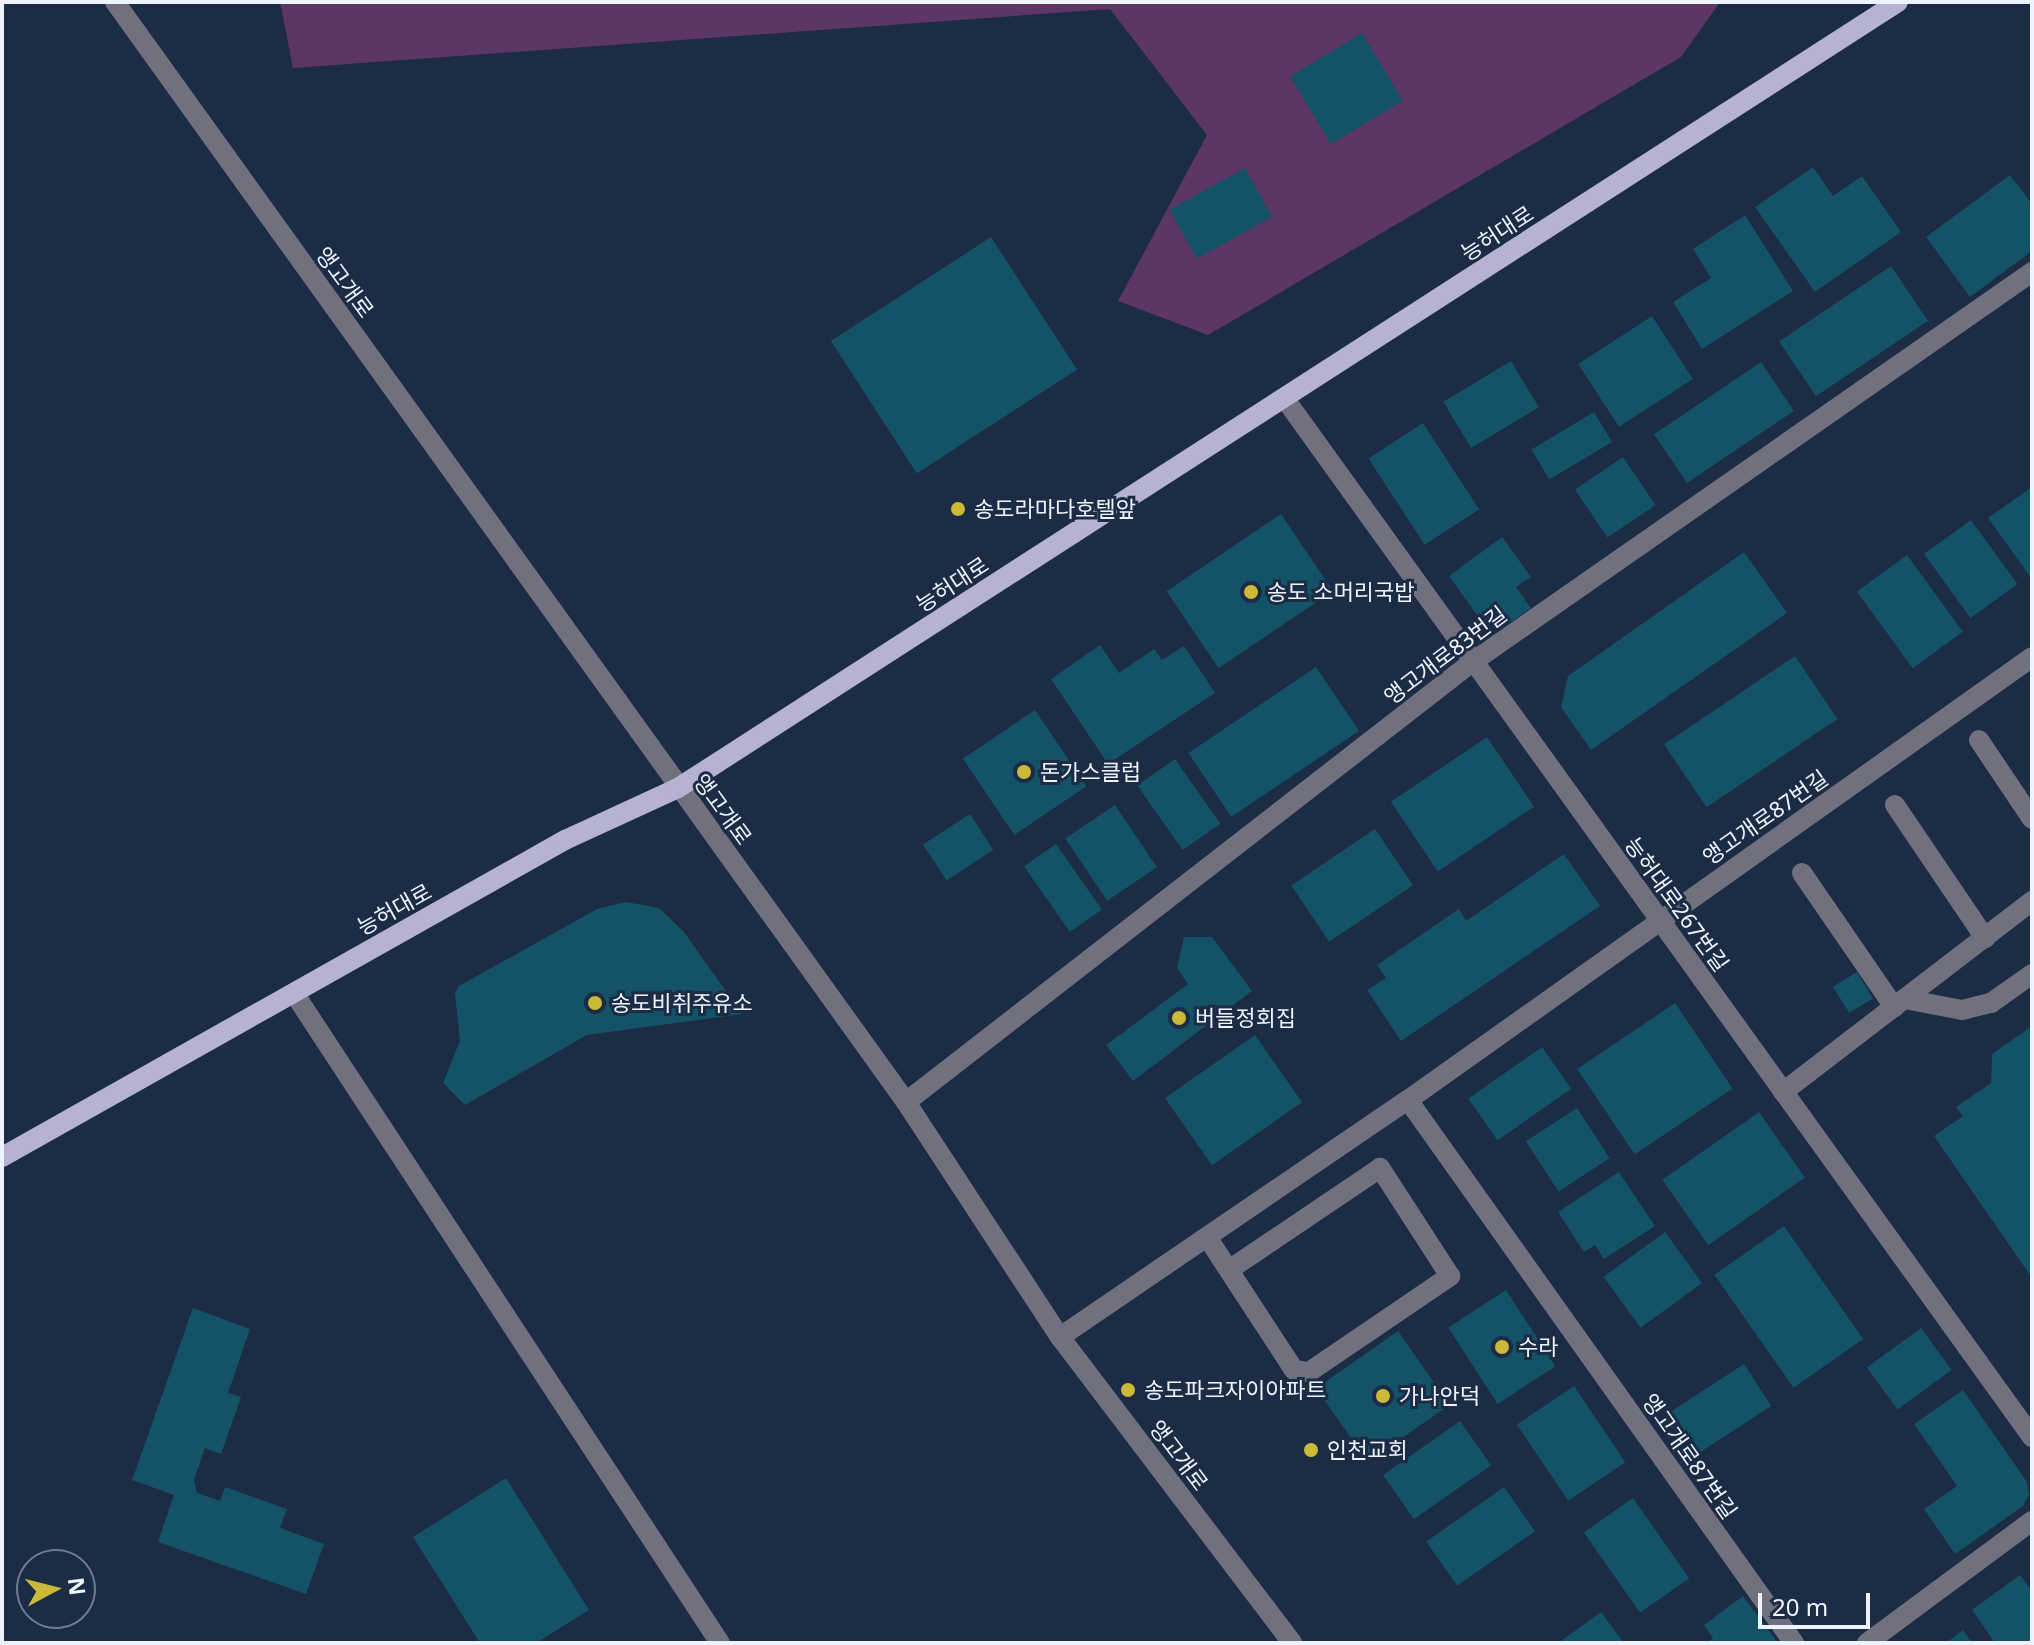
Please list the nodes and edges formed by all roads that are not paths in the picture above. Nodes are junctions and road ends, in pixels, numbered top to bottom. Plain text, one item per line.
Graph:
1 (115, 2) edge
2 (1898, 2) edge
3 (2032, 272) edge
4 (1285, 399) junction
5 (2032, 657) edge
6 (1471, 663) junction
7 (1979, 740) dead end
8 (678, 788) junction
9 (1895, 805) dead end
10 (2032, 819) edge
11 (1802, 873) dead end
12 (2032, 901) edge
13 (1660, 921) junction
14 (1985, 938) junction
15 (2032, 974) edge
16 (294, 993) junction
17 (1900, 1003) junction
18 (1783, 1092) junction
19 (1408, 1100) junction
20 (906, 1102) junction
21 (2, 1157) edge
22 (1209, 1240) junction
23 (1229, 1270) junction
24 (1060, 1337) junction
25 (2032, 1437) edge
26 (2032, 1521) edge
27 (720, 1643) edge
28 (1292, 1643) edge
29 (1794, 1643) edge
30 (1867, 1643) edge

1 - 8 street, 앵고개로
2 - 4 main road, 능허대로
3 - 6 street, 앵고개로83번길
4 - 6 street, 능허대로267번길
4 - 8 main road, 능허대로
5 - 13 street, 앵고개로87번길
6 - 13 street, 능허대로267번길
6 - 20 street, 앵고개로83번길
7 - 10 street
8 - 16 main road, 능허대로
8 - 20 street, 앵고개로
9 - 14 street
11 - 17 street
12 - 14 street
13 - 18 street, 능허대로267번길
13 - 19 street, 앵고개로87번길
14 - 17 street
15 - 17 street
16 - 21 main road, 능허대로
16 - 27 street
17 - 18 street
18 - 25 street, 능허대로267번길
19 - 22 street, 앵고개로87번길
19 - 29 street, 앵고개로87번길
20 - 24 street, 앵고개로
22 - 23 street
22 - 24 street, 앵고개로87번길
23 - 23 street
24 - 28 street, 앵고개로
26 - 30 street

